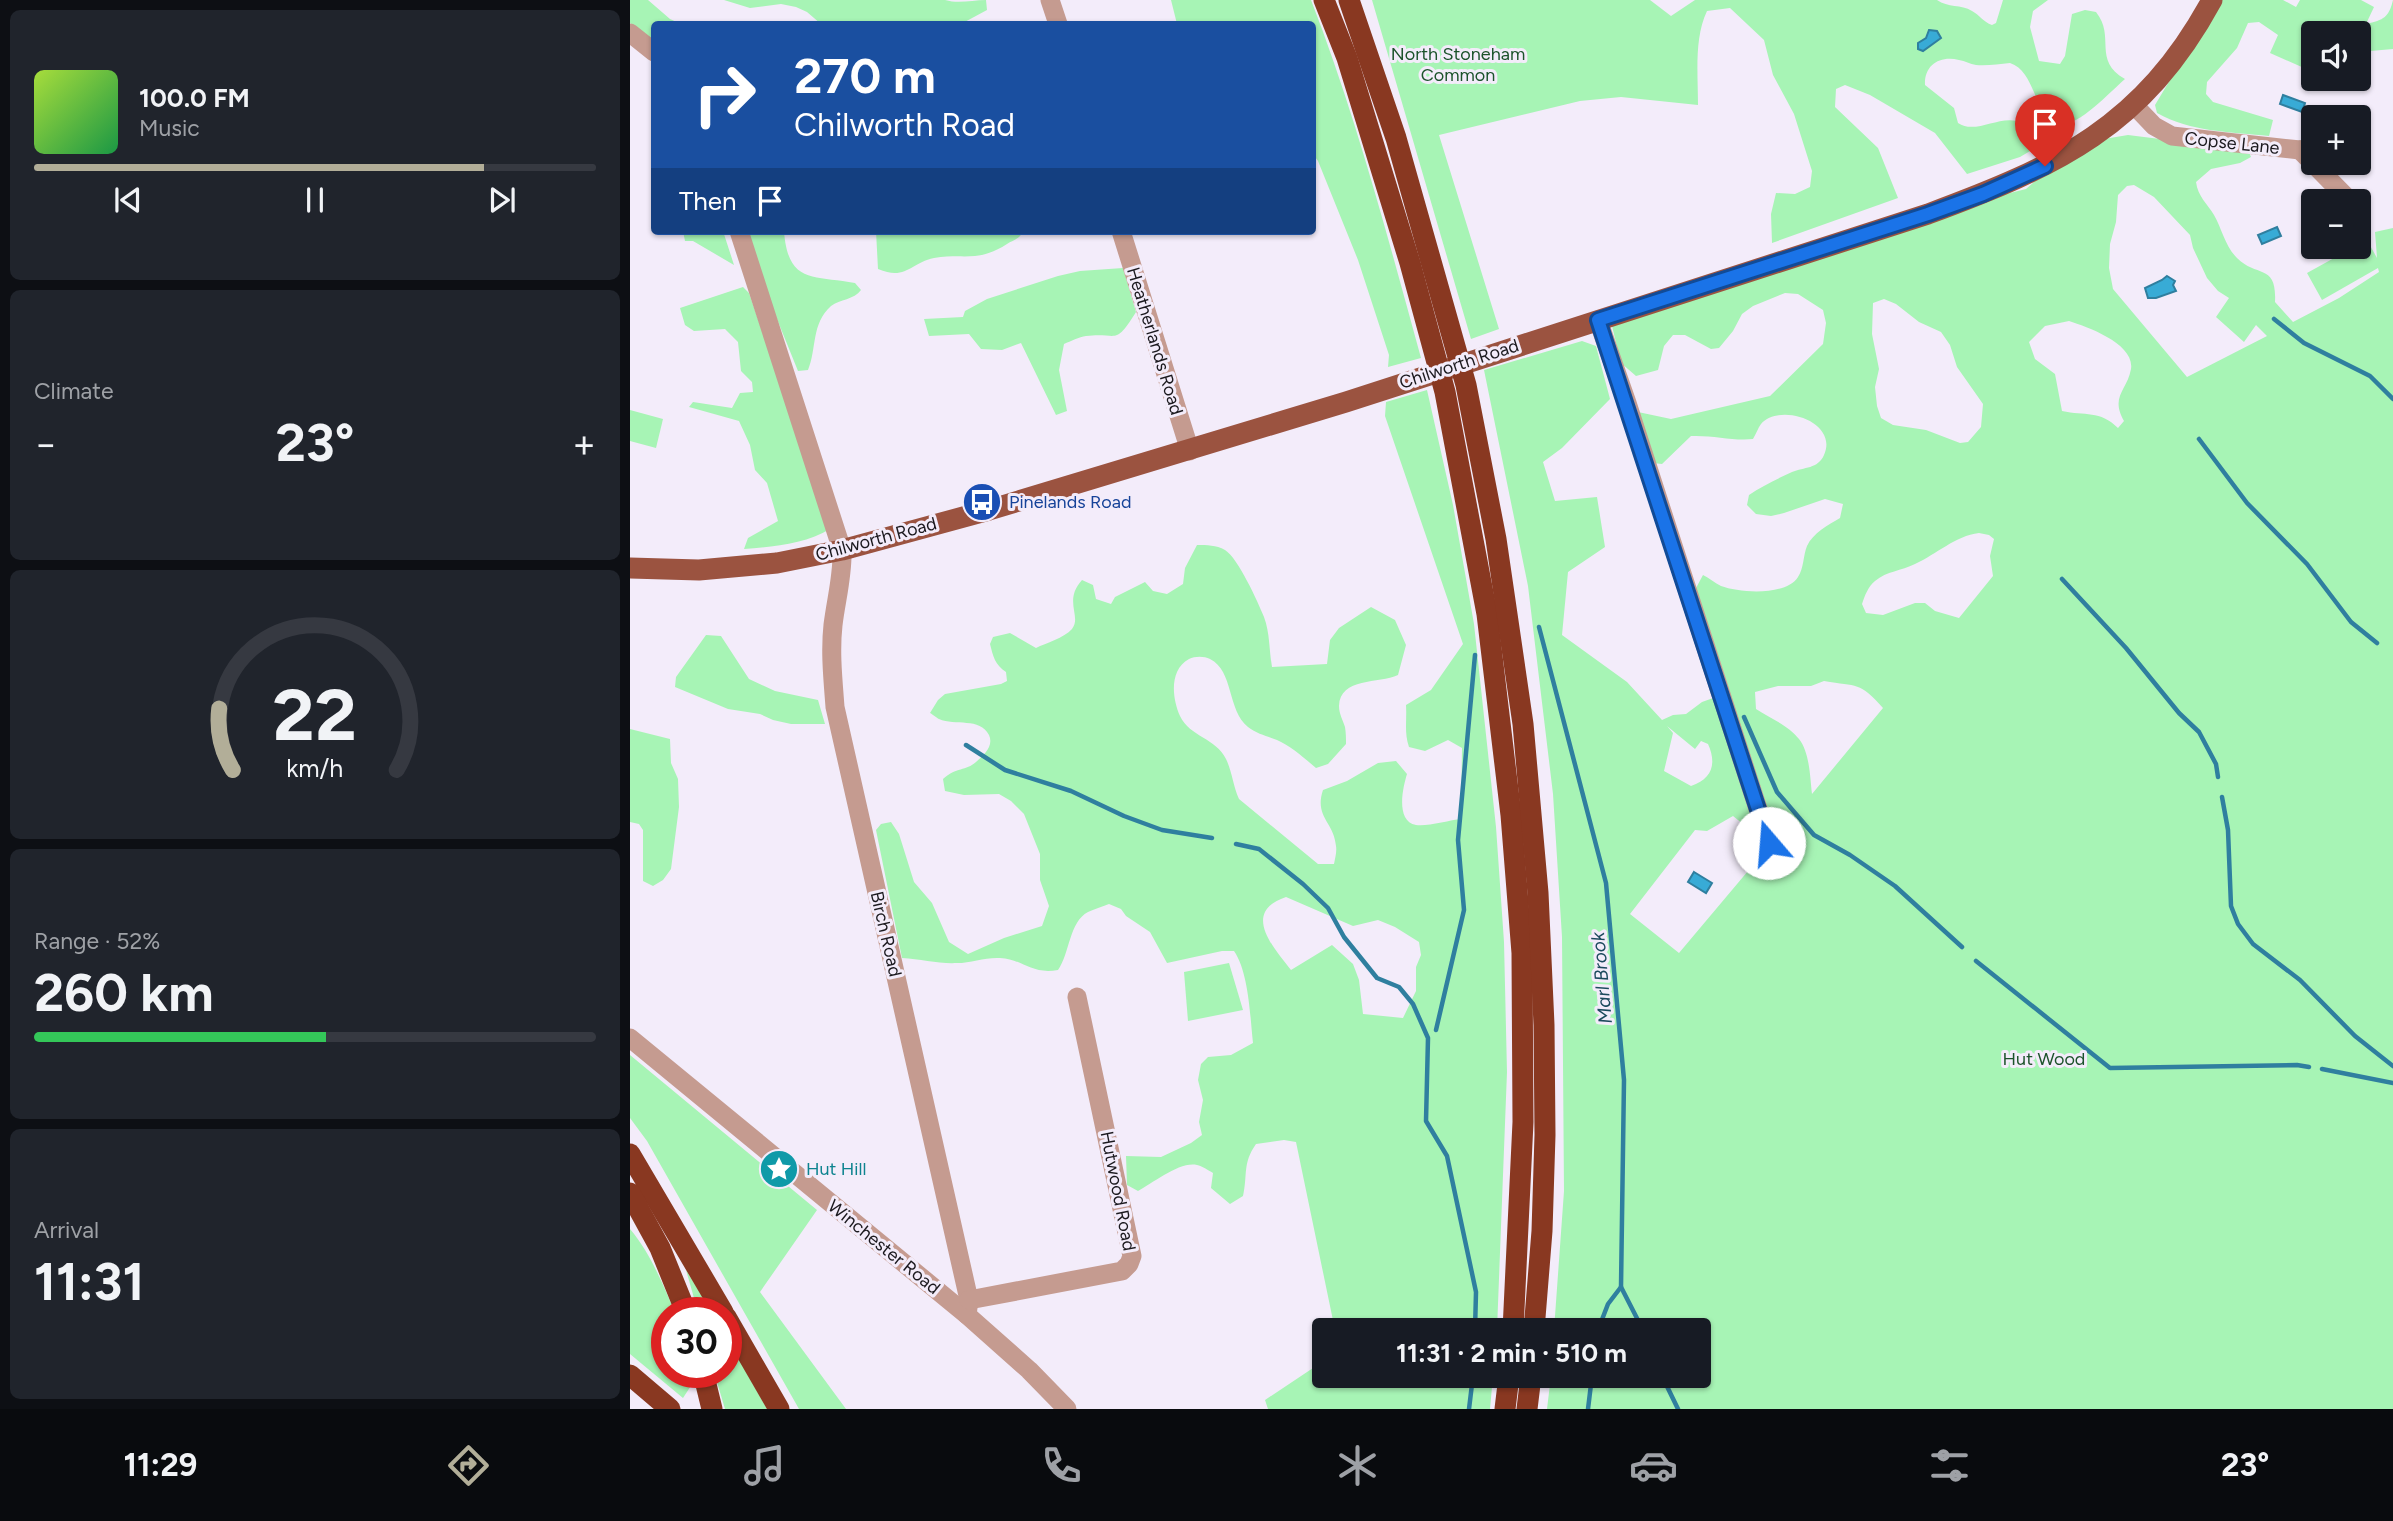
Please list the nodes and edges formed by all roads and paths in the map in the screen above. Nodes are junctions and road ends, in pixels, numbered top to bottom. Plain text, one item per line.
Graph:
1 (1050, 0) edge
2 (1324, 0) edge
3 (1349, 0) edge
4 (2212, 0) edge
5 (1057, 21) edge
6 (630, 33) edge
7 (651, 49) edge
8 (2134, 105) junction
9 (2301, 148) edge
10 (2329, 175) edge
11 (2340, 189) edge
12 (740, 235) edge
13 (1122, 235) edge
14 (1598, 320) junction
15 (1190, 451) junction
16 (842, 550) junction
17 (630, 568) edge
18 (1769, 843) dead end
19 (1077, 997) dead end
20 (630, 1038) edge
21 (630, 1154) edge
22 (630, 1194) edge
23 (680, 1297) edge
24 (714, 1297) edge
25 (968, 1308) junction
26 (1514, 1318) edge
27 (1535, 1318) edge
28 (742, 1345) edge
29 (630, 1375) edge
30 (707, 1388) edge
31 (1508, 1388) edge
32 (1530, 1388) edge
33 (711, 1406) edge
34 (670, 1409) edge
35 (779, 1409) edge
36 (1067, 1409) edge
37 (1505, 1409) edge
38 (1527, 1409) edge

1 - 5 street
2 - 26 highway
3 - 27 highway
4 - 8 main road, Chilworth Road
6 - 7 street
8 - 9 street, Copse Lane
8 - 14 main road, Chilworth Road
10 - 11 street, Copse Lane
12 - 16 street
13 - 15 street, Heatherlands Road
14 - 15 main road, Chilworth Road
14 - 18 street
15 - 16 main road, Chilworth Road
16 - 17 main road, Chilworth Road
16 - 25 street, Birch Road
19 - 25 street, Hutwood Road
20 - 25 street, Winchester Road
21 - 24 highway
22 - 23 highway
25 - 36 street, Winchester Road
28 - 35 highway
29 - 34 highway
30 - 33 highway
31 - 37 highway
32 - 38 highway

